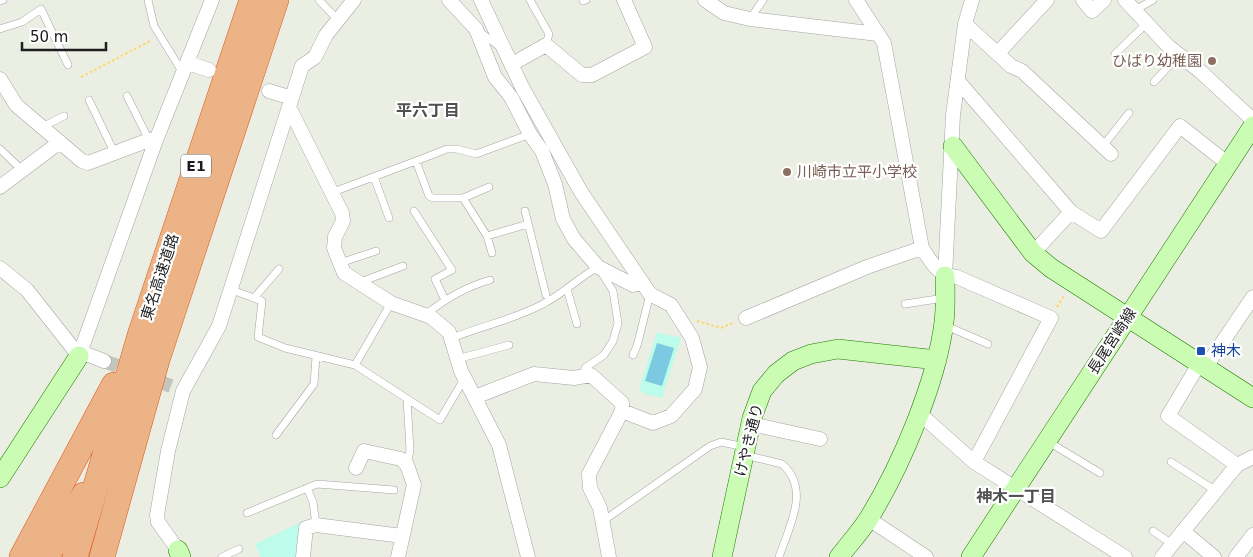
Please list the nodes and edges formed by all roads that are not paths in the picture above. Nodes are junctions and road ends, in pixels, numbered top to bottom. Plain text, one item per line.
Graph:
1 (148, 0) edge
2 (212, 0) edge
3 (252, 0) edge
4 (276, 0) edge
5 (319, 0) edge
6 (354, 0) edge
7 (449, 0) edge
8 (481, 0) edge
9 (530, 0) edge
10 (624, 0) edge
11 (704, 0) edge
12 (763, 0) edge
13 (856, 0) edge
14 (972, 0) edge
15 (1047, 0) edge
16 (1083, 0) edge
17 (1104, 0) edge
18 (1153, 0) edge
19 (1130, 5) edge
20 (337, 19) junction
21 (750, 19) junction
22 (1147, 22) junction
23 (965, 24) junction
24 (0, 29) edge
25 (476, 29) junction
26 (878, 34) junction
27 (546, 45) junction
28 (998, 52) junction
29 (1115, 54) dead end
30 (1179, 55) junction
31 (509, 58) junction
32 (68, 65) dead end
33 (186, 69) junction
34 (209, 70) dead end
35 (0, 79) edge
36 (958, 81) junction
37 (1154, 82) dead end
38 (269, 91) dead end
39 (127, 96) dead end
40 (89, 100) dead end
41 (290, 102) junction
42 (1129, 113) dead end
43 (64, 116) dead end
44 (1253, 120) edge
45 (1253, 126) edge
46 (42, 127) junction
47 (530, 134) junction
48 (152, 140) junction
49 (60, 142) junction
50 (953, 146) junction
51 (0, 149) edge
52 (1107, 150) joint
53 (115, 154) junction
54 (416, 161) junction
55 (1227, 163) junction
56 (23, 171) junction
57 (374, 177) junction
58 (0, 187) edge
59 (489, 187) dead end
60 (333, 192) junction
61 (463, 198) junction
62 (414, 211) dead end
63 (525, 211) dead end
64 (1071, 212) junction
65 (389, 218) dead end
66 (528, 224) junction
67 (487, 236) junction
68 (922, 248) junction
69 (376, 251) dead end
70 (492, 253) dead end
71 (1033, 253) junction
72 (340, 263) junction
73 (403, 266) dead end
74 (598, 267) junction
75 (0, 268) edge
76 (279, 269) dead end
77 (945, 276) junction
78 (490, 280) dead end
79 (357, 283) junction
80 (567, 289) junction
81 (646, 289) junction
82 (232, 290) junction
83 (546, 296) dead end
84 (1253, 297) edge
85 (254, 298) junction
86 (944, 298) junction
87 (445, 300) junction
88 (391, 303) junction
89 (905, 304) dead end
90 (425, 315) junction
91 (1128, 317) junction
92 (746, 318) road end
93 (577, 324) dead end
94 (944, 325) junction
95 (141, 332) junction
96 (452, 338) junction
97 (988, 344) dead end
98 (509, 346) dead end
99 (80, 354) junction
100 (632, 354) dead end
101 (316, 357) junction
102 (458, 359) junction
103 (937, 360) junction
104 (104, 361) tunnel mouth
105 (355, 365) junction
106 (1202, 366) junction
107 (584, 376) junction
108 (464, 379) junction
109 (1252, 394) edge
110 (475, 397) junction
111 (407, 399) junction
112 (622, 411) junction
113 (919, 413) junction
114 (750, 424) junction
115 (276, 435) dead end
116 (820, 439) dead end
117 (1046, 440) junction
118 (742, 451) junction
119 (1253, 457) edge
120 (75, 458) junction
121 (974, 462) junction
122 (1171, 462) dead end
123 (407, 465) junction
124 (1238, 465) junction
125 (101, 468) junction
126 (356, 468) dead end
127 (1100, 474) dead end
128 (0, 478) edge
129 (307, 488) junction
130 (1016, 488) junction
131 (394, 490) dead end
132 (1216, 491) junction
133 (119, 496) junction
134 (89, 508) junction
135 (247, 513) dead end
136 (869, 519) junction
137 (603, 522) junction
138 (316, 524) junction
139 (1153, 531) dead end
140 (1183, 531) junction
141 (1253, 535) edge
142 (402, 536) junction
143 (1172, 544) junction
144 (239, 549) dead end
145 (75, 550) edge
146 (179, 554) edge
147 (10, 557) edge
148 (22, 557) edge
149 (46, 557) edge
150 (61, 557) edge
151 (102, 557) edge
152 (113, 557) edge
153 (222, 557) edge
154 (303, 557) edge
155 (398, 557) edge
156 (528, 557) edge
157 (610, 557) edge
158 (722, 557) edge
159 (779, 557) edge
160 (839, 557) edge
161 (926, 557) edge
162 (971, 557) edge
163 (1125, 557) edge
164 (1162, 557) edge
165 (1214, 557) edge
166 (1236, 557) edge

1 - 33 lane
2 - 33 street
3 - 95 highway, 東名高速道路 / E1
4 - 133 highway, 東名高速道路 / E1
5 - 20 lane
6 - 20 street
7 - 25 street
8 - 31 street
9 - 27 lane
10 - 27 street
11 - 21 street
12 - 21 lane
13 - 26 street
14 - 23 street
15 - 28 street
16 - 17 street
18 - 19 lane
19 - 22 street
20 - 41 street
21 - 26 street
22 - 29 lane
22 - 30 street
23 - 28 street
23 - 36 street
24 - 32 lane
25 - 31 lane
25 - 47 street
26 - 68 street
27 - 31 street
28 - 52 street
30 - 37 lane
30 - 44 street
31 - 81 street
33 - 34 street
33 - 48 street
35 - 46 street
36 - 50 street
36 - 64 street
38 - 41 street
39 - 48 lane
40 - 53 lane
41 - 60 street
41 - 82 street
42 - 52 lane
43 - 46 lane
45 - 55 street, 長尾宮崎線
46 - 49 street
47 - 54 lane
47 - 74 street
48 - 53 street
48 - 99 street
49 - 53 street
49 - 56 street
50 - 71 street
50 - 77 street
51 - 56 lane
54 - 57 lane
54 - 61 lane
55 - 64 street
55 - 91 street, 長尾宮崎線
56 - 58 street
57 - 60 lane
57 - 65 lane
59 - 61 lane
60 - 72 street
61 - 67 lane
62 - 87 lane
63 - 66 lane
64 - 71 street
66 - 67 lane
66 - 83 lane
67 - 70 lane
68 - 77 street
68 - 92 street
69 - 72 lane
71 - 91 street
72 - 79 street
73 - 79 lane
74 - 80 lane
74 - 81 street
74 - 107 lane
75 - 99 street
76 - 85 lane
77 - 86 street
77 - 121 street
78 - 87 lane
79 - 88 street
80 - 93 lane
80 - 96 lane
81 - 100 lane
81 - 112 street
82 - 85 lane
82 - 146 street
84 - 106 street
85 - 101 lane
86 - 89 lane
86 - 94 street
87 - 90 lane
88 - 90 street
88 - 105 lane
90 - 96 street
91 - 106 street
91 - 117 street, 長尾宮崎線
94 - 97 lane
94 - 103 street
95 - 120 highway
95 - 125 highway, 東名高速道路 / E1
96 - 102 street
98 - 102 lane
99 - 104 street
99 - 128 street
101 - 105 lane
101 - 115 lane
102 - 108 street
103 - 113 street
103 - 114 street, けやき通り
105 - 111 lane
106 - 109 street
106 - 124 street
107 - 110 street
107 - 112 street
108 - 110 street
108 - 111 lane
110 - 156 street
111 - 123 lane
112 - 137 street
113 - 121 street
113 - 136 street
114 - 116 street
114 - 118 street, けやき通り
117 - 127 lane
117 - 130 street, 長尾宮崎線
118 - 137 lane
118 - 158 street, けやき通り
118 - 159 lane
119 - 124 street
120 - 147 highway
120 - 148 highway
121 - 130 street
122 - 132 lane
123 - 126 street
123 - 142 street
124 - 132 street
125 - 134 highway, 東名高速道路 / E1
125 - 149 highway
129 - 131 lane
129 - 135 lane
129 - 138 lane
130 - 162 street, 長尾宮崎線
130 - 163 street
132 - 140 street
133 - 151 highway
133 - 152 highway, E1
134 - 145 highway, 東名高速道路 / E1
134 - 150 highway
136 - 160 street
136 - 161 street
137 - 157 street
138 - 142 street
138 - 154 street
139 - 143 lane
140 - 143 street
140 - 165 street
141 - 166 street
142 - 155 street
143 - 164 street
144 - 153 lane

